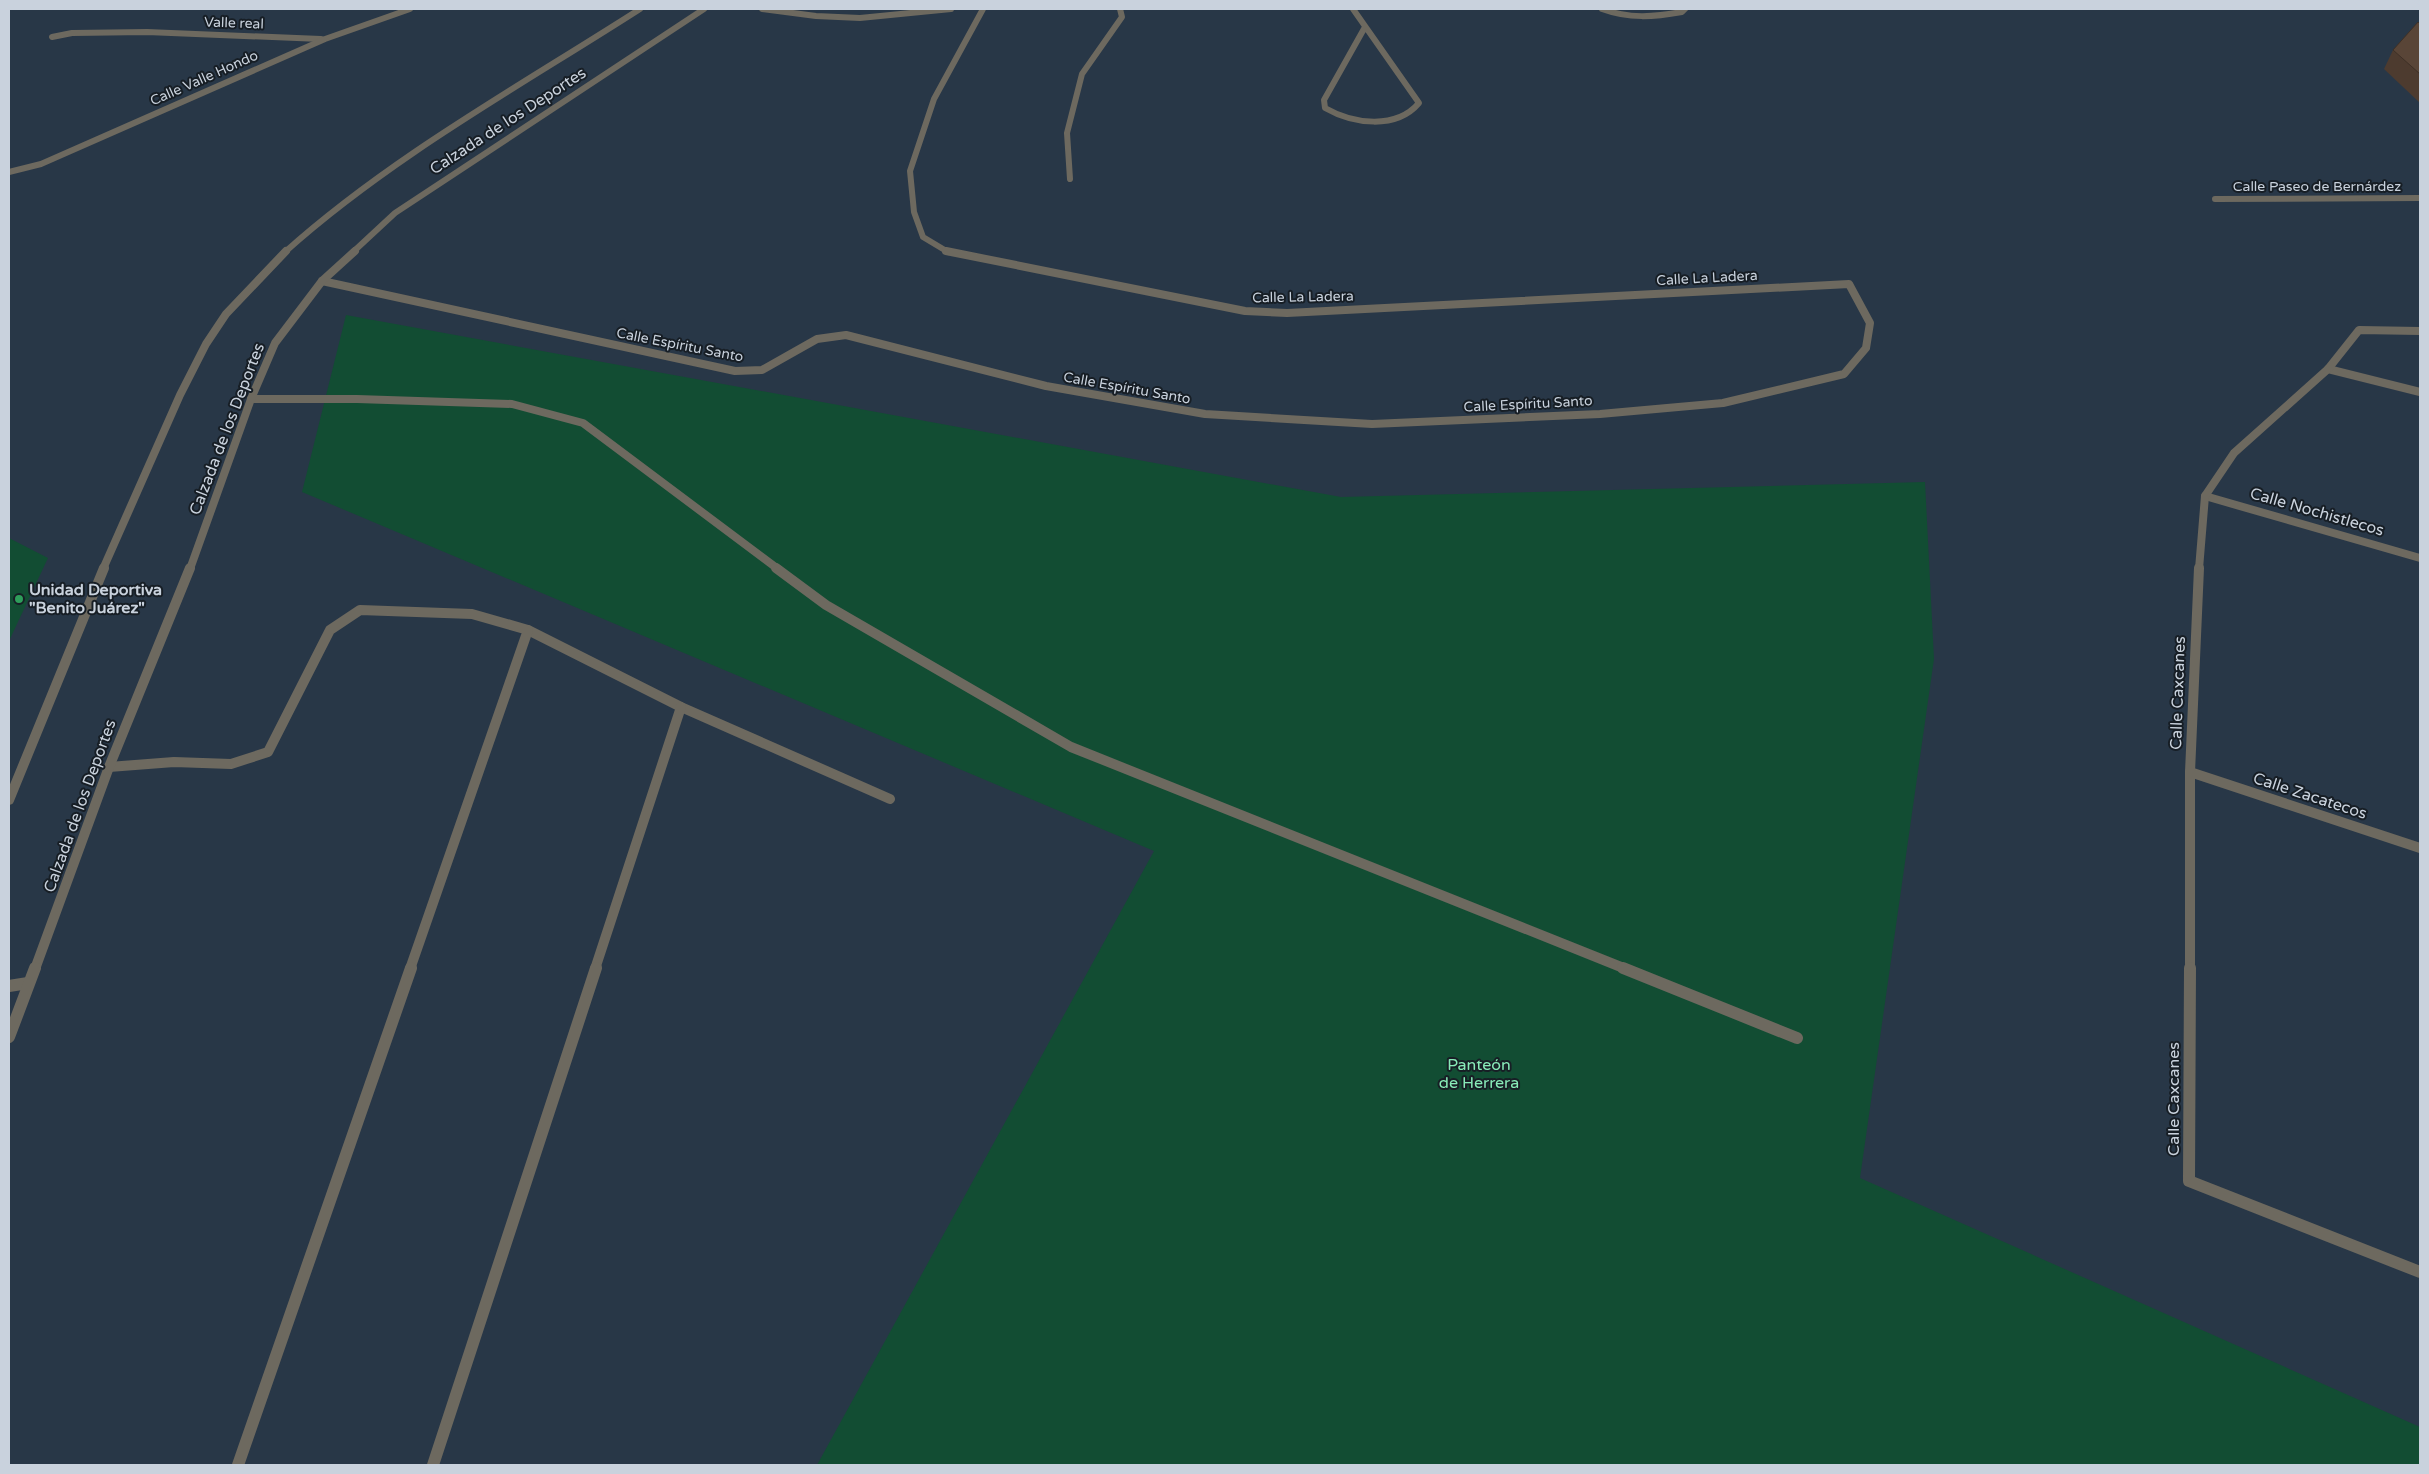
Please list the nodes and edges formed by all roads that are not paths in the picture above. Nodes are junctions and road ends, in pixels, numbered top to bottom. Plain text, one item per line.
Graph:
1 (410, 9) edge
2 (640, 9) edge
3 (704, 9) edge
4 (762, 9) edge
5 (951, 9) edge
6 (983, 9) edge
7 (1120, 9) edge
8 (1354, 9) edge
9 (1602, 9) edge
10 (1685, 9) edge
11 (1365, 27) junction
12 (52, 37) dead end
13 (325, 39) junction
14 (9, 172) edge
15 (1070, 179) dead end
16 (2420, 198) edge
17 (2214, 199) dead end
18 (322, 281) junction
19 (1849, 284) joint
20 (2420, 331) edge
21 (2328, 369) junction
22 (2420, 392) edge
23 (251, 399) junction
24 (2205, 496) junction
25 (2420, 558) edge
26 (528, 630) junction
27 (680, 707) junction
28 (109, 767) junction
29 (2190, 772) junction
30 (890, 799) dead end
31 (9, 800) edge
32 (2420, 848) edge
33 (28, 984) junction
34 (9, 986) edge
35 (9, 1037) edge
36 (1797, 1038) dead end
37 (2420, 1272) edge
38 (238, 1465) edge
39 (433, 1465) edge

1 - 13 street, Calle Valle Hondo
2 - 31 street, Calzada de los Deportes
3 - 18 street, Calzada de los Deportes
4 - 5 street
6 - 19 street, Calle La Ladera
7 - 15 street
8 - 11 street
9 - 10 street
11 - 11 street
12 - 13 street, Valle real
13 - 14 street, Calle Valle Hondo
16 - 17 street, Calle Paseo de Bernárdez
18 - 19 street, Calle Espíritu Santo
18 - 23 street, Calzada de los Deportes
20 - 21 street, Calle Caxcanes
21 - 22 street
21 - 24 street, Calle Caxcanes
23 - 28 street, Calzada de los Deportes
23 - 36 street
24 - 25 street, Calle Nochistlecos
24 - 29 street, Calle Caxcanes
26 - 27 street
26 - 28 street
26 - 38 street
27 - 30 street
27 - 39 street
28 - 33 street, Calzada de los Deportes
29 - 32 street, Calle Zacatecos
29 - 37 street, Calle Caxcanes
33 - 34 street
33 - 35 street, Calzada de los Deportes

